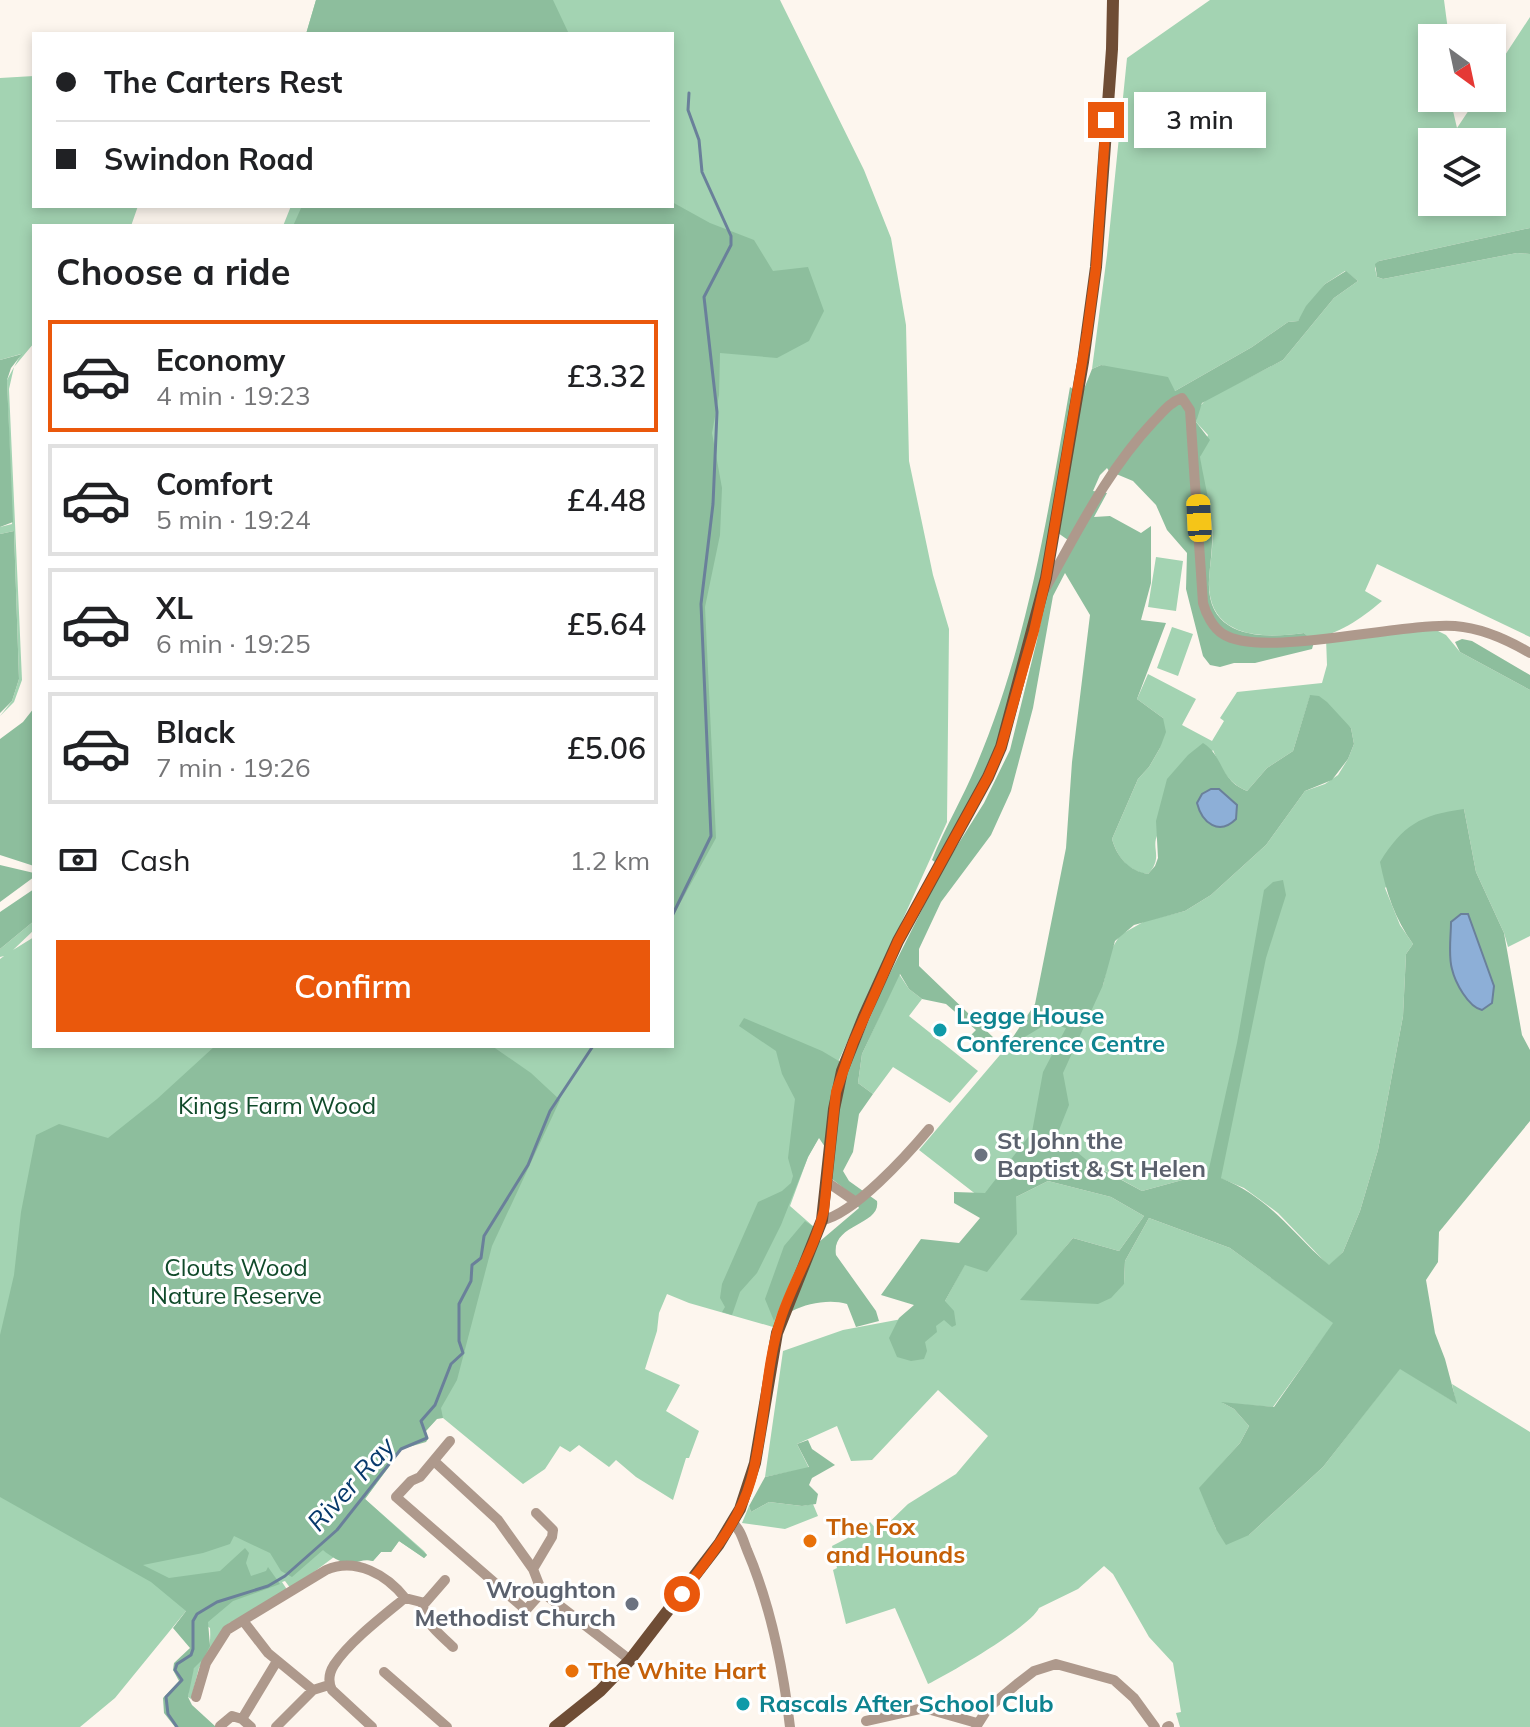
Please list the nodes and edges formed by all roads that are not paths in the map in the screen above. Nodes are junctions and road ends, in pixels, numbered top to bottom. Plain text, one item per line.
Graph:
1 (1113, 0) edge
2 (1053, 538) junction
3 (1071, 544) junction
4 (1043, 594) junction
5 (1530, 653) edge
6 (929, 1129) dead end
7 (827, 1182) junction
8 (856, 1202) junction
9 (822, 1220) junction
10 (450, 1441) dead end
11 (434, 1461) junction
12 (536, 1513) dead end
13 (734, 1520) junction
14 (533, 1569) junction
15 (445, 1580) dead end
16 (542, 1592) junction
17 (405, 1598) junction
18 (423, 1603) junction
19 (244, 1622) junction
20 (453, 1647) dead end
21 (630, 1660) junction
22 (277, 1661) junction
23 (384, 1672) dead end
24 (329, 1685) junction
25 (313, 1690) junction
26 (196, 1697) dead end
27 (242, 1719) junction
28 (866, 1721) dead end
29 (977, 1725) edge
30 (220, 1726) edge
31 (251, 1727) edge
32 (276, 1727) edge
33 (372, 1727) edge
34 (447, 1727) edge
35 (555, 1727) edge
36 (790, 1727) edge
37 (1155, 1727) edge

1 - 2 main road
2 - 3 street
2 - 4 main road
3 - 4 street
3 - 5 street
4 - 7 main road
6 - 8 street
7 - 8 street
7 - 9 main road
8 - 9 street
9 - 13 main road
10 - 11 street
11 - 14 street
11 - 16 street
12 - 14 street
13 - 21 main road
13 - 36 street
14 - 16 street
15 - 18 street
16 - 21 street
17 - 18 street
17 - 19 street
17 - 24 street
18 - 20 street
19 - 22 street
19 - 26 street
21 - 35 main road
22 - 25 street
22 - 27 street
23 - 34 street
24 - 25 street
24 - 33 street
25 - 32 street
27 - 30 street
27 - 31 street
28 - 29 street
29 - 37 street

